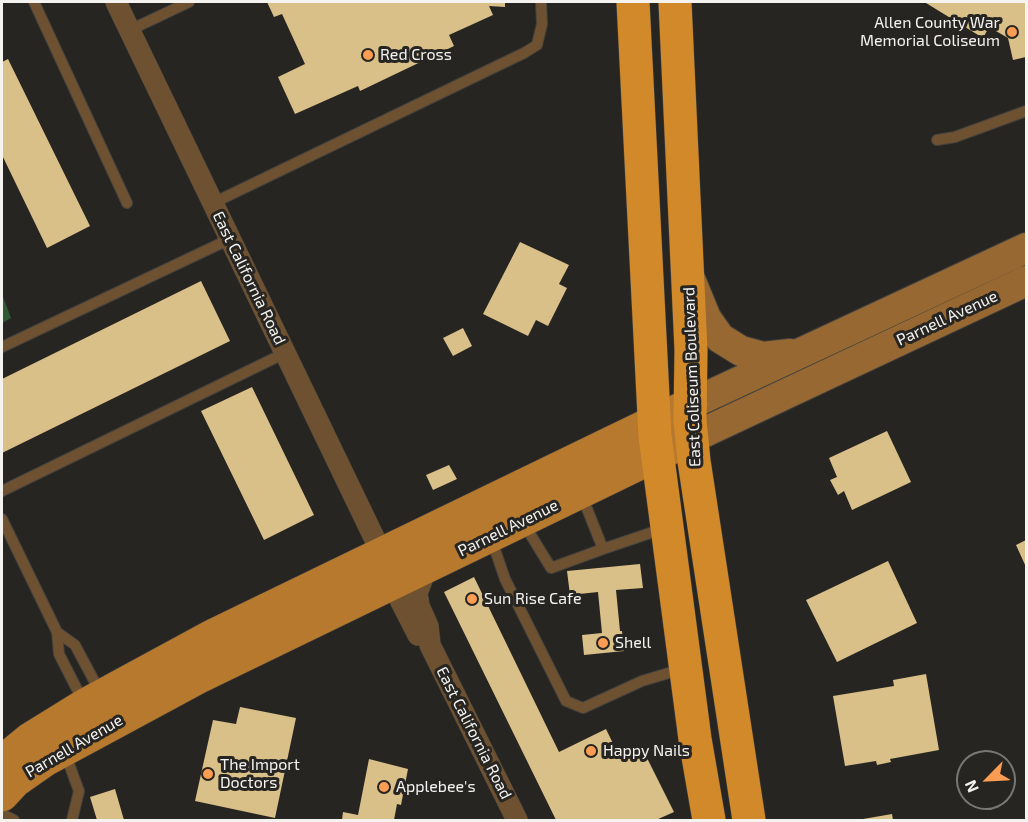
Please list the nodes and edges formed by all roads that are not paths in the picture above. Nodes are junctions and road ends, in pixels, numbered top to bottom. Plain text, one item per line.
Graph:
1 (34, 2) edge
2 (117, 2) edge
3 (189, 2) edge
4 (541, 2) edge
5 (633, 2) edge
6 (675, 2) edge
7 (130, 30) junction
8 (1026, 111) edge
9 (937, 140) dead end
10 (128, 203) dead end
11 (213, 203) junction
12 (231, 239) junction
13 (1026, 248) edge
14 (687, 272) junction
15 (1026, 281) edge
16 (2, 346) edge
17 (802, 352) junction
18 (285, 353) junction
19 (691, 404) junction
20 (655, 422) junction
21 (692, 438) junction
22 (658, 455) junction
23 (2, 491) edge
24 (581, 493) junction
25 (2, 519) edge
26 (523, 521) junction
27 (668, 528) junction
28 (490, 536) junction
29 (603, 549) junction
30 (427, 567) junction
31 (387, 569) junction
32 (57, 632) junction
33 (430, 645) junction
34 (686, 668) junction
35 (100, 713) junction
36 (64, 750) junction
37 (2, 762) edge
38 (2, 795) edge
39 (2, 814) edge
40 (14, 820) edge
41 (73, 820) edge
42 (517, 820) edge
43 (709, 820) edge
44 (748, 820) edge

1 - 10 lane
2 - 7 street, East California Road
3 - 7 lane
4 - 11 lane
5 - 20 highway
6 - 14 highway, East Coliseum Boulevard
7 - 11 street, East California Road
8 - 9 lane
11 - 12 street, East California Road
12 - 16 lane
12 - 18 street, East California Road
13 - 17 main road, Parnell Avenue
14 - 17 main road
14 - 19 highway, East Coliseum Boulevard
15 - 21 main road, Parnell Avenue
17 - 19 main road, Parnell Avenue
18 - 23 lane
18 - 31 street, East California Road
19 - 20 main road, Parnell Avenue
19 - 21 highway, East Coliseum Boulevard
20 - 22 highway
20 - 31 main road, Parnell Avenue
21 - 22 main road, Parnell Avenue
21 - 44 highway, East Coliseum Boulevard
22 - 24 main road, Parnell Avenue
22 - 27 highway
24 - 26 main road, Parnell Avenue
24 - 29 lane
25 - 32 lane
26 - 28 main road, Parnell Avenue
26 - 29 lane
27 - 29 lane
27 - 34 highway
28 - 30 main road, Parnell Avenue
28 - 34 lane
30 - 31 main road, Parnell Avenue
30 - 33 street, East California Road
31 - 33 street, East California Road
31 - 35 main road, Parnell Avenue
32 - 35 lane
32 - 35 lane
33 - 42 street, East California Road
34 - 43 highway
35 - 36 main road, Parnell Avenue
35 - 37 main road, Parnell Avenue
36 - 38 main road, Parnell Avenue
36 - 41 lane
39 - 40 lane

